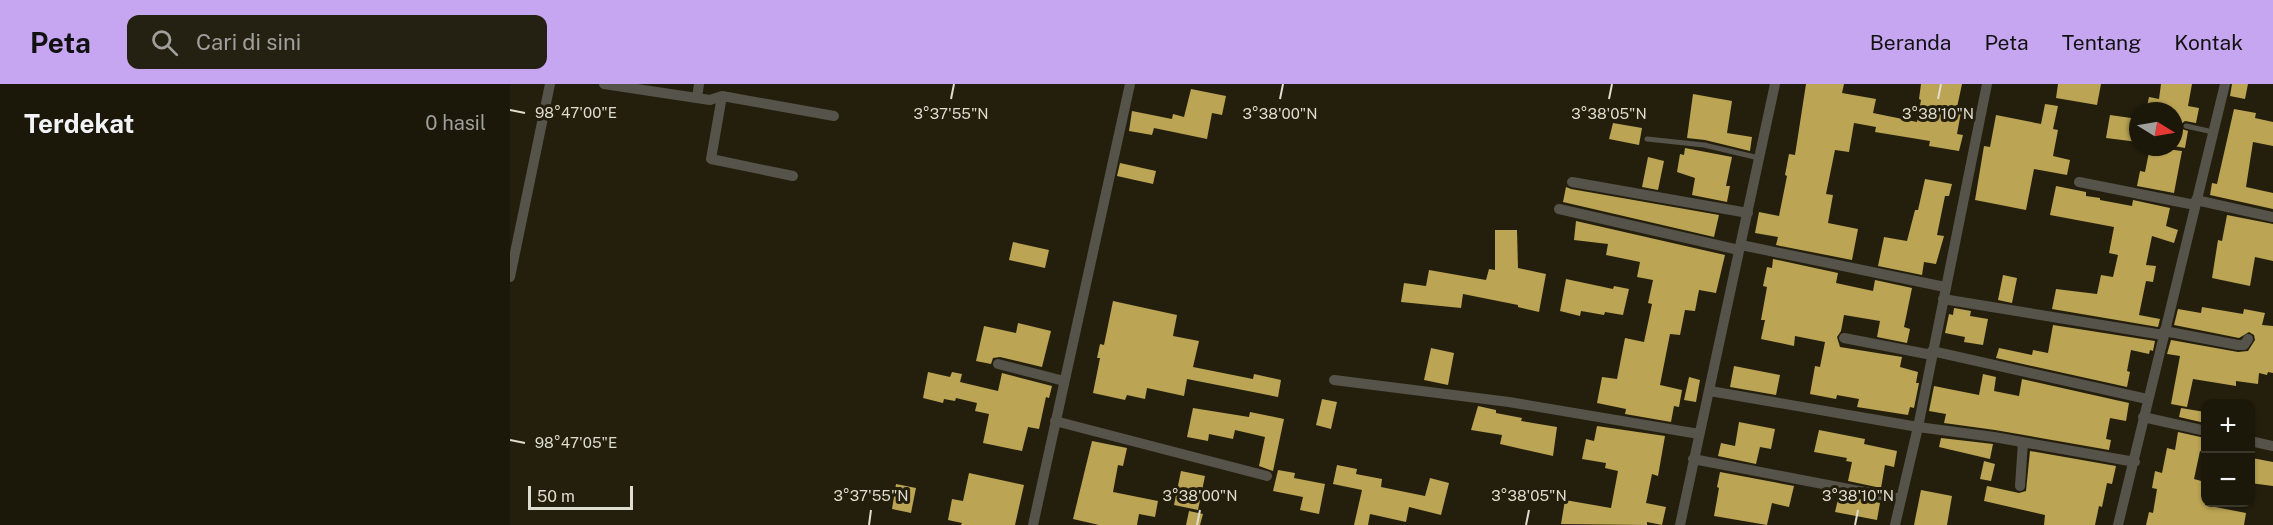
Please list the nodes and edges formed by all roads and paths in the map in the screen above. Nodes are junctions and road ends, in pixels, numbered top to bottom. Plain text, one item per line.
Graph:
1 (550, 84) edge
2 (604, 84) edge
3 (699, 84) edge
4 (1130, 84) edge
5 (1775, 84) edge
6 (1987, 84) edge
7 (2225, 84) edge
8 (722, 96) junction
9 (697, 98) junction
10 (834, 116) dead end
11 (2186, 126) dead end
12 (2213, 132) junction
13 (1647, 139) dead end
14 (1759, 158) junction
15 (793, 176) dead end
16 (1572, 182) dead end
17 (2079, 182) dead end
18 (2195, 202) junction
19 (1559, 209) dead end
20 (1748, 213) junction
21 (2273, 217) edge
22 (1740, 248) junction
23 (510, 277) edge
24 (1946, 287) junction
25 (1943, 299) junction
26 (2164, 333) junction
27 (1844, 338) dead end
28 (2248, 339) dead end
29 (1932, 353) junction
30 (998, 364) dead end
31 (1334, 380) dead end
32 (1064, 381) junction
33 (1710, 392) junction
34 (2147, 399) junction
35 (2143, 417) junction
36 (1055, 421) junction
37 (1918, 427) junction
38 (2201, 430) edge
39 (1699, 434) junction
40 (2024, 442) junction
41 (2255, 442) edge
42 (2273, 446) edge
43 (1693, 459) junction
44 (2135, 462) junction
45 (1268, 476) dead end
46 (2020, 486) dead end
47 (1901, 499) junction
48 (1032, 525) edge
49 (1680, 525) edge
50 (1895, 525) edge
51 (2118, 525) edge

1 - 23 street
2 - 9 street
3 - 9 street
4 - 32 street
5 - 14 street
6 - 24 street
7 - 12 street
8 - 9 street
8 - 10 street
8 - 15 street
11 - 12 lane
12 - 18 street
13 - 14 lane
14 - 20 street
16 - 20 street
17 - 18 street
18 - 21 street
18 - 26 street
19 - 22 street
20 - 22 street
22 - 24 street
22 - 33 street
24 - 25 street
25 - 26 street
25 - 29 street
26 - 28 street
26 - 34 street
27 - 29 street
29 - 34 street
29 - 37 street
30 - 32 street
31 - 39 street
32 - 36 street
33 - 37 street
33 - 39 street
34 - 35 street
35 - 38 street
35 - 44 street
36 - 45 street
36 - 48 street
37 - 40 street
37 - 47 street
39 - 43 street
40 - 44 street
40 - 46 street
41 - 42 street
43 - 47 street
43 - 49 street
44 - 51 street
47 - 50 street

